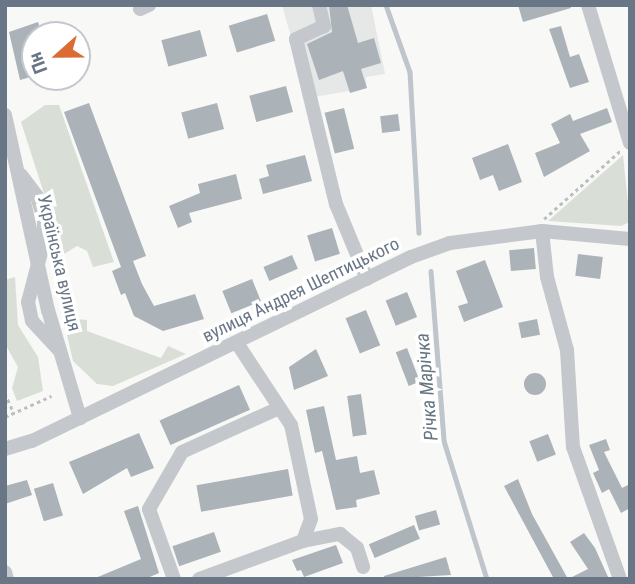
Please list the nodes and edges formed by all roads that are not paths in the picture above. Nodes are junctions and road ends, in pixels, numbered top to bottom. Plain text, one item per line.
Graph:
1 (319, 5) edge
2 (588, 5) edge
3 (624, 102) edge
4 (5, 115) edge
5 (630, 145) edge
6 (543, 225) junction
7 (630, 239) edge
8 (367, 279) junction
9 (237, 343) junction
10 (279, 408) junction
11 (80, 418) junction
12 (5, 449) edge
13 (303, 541) junction
14 (363, 567) dead end
15 (5, 572) edge
16 (7, 579) edge
17 (174, 579) edge
18 (199, 579) edge
19 (620, 579) edge

1 - 8 street
2 - 3 street
3 - 5 street
4 - 11 street, Українська вулиця
6 - 7 street, вулиця Андрея Шептицького
6 - 8 street, вулиця Андрея Шептицького
6 - 19 street
8 - 9 street, вулиця Андрея Шептицького
9 - 10 street
9 - 11 street, вулиця Андрея Шептицького
10 - 13 street
10 - 17 street
11 - 12 street, вулиця Андрея Шептицького
13 - 14 street
13 - 18 street
15 - 16 street

